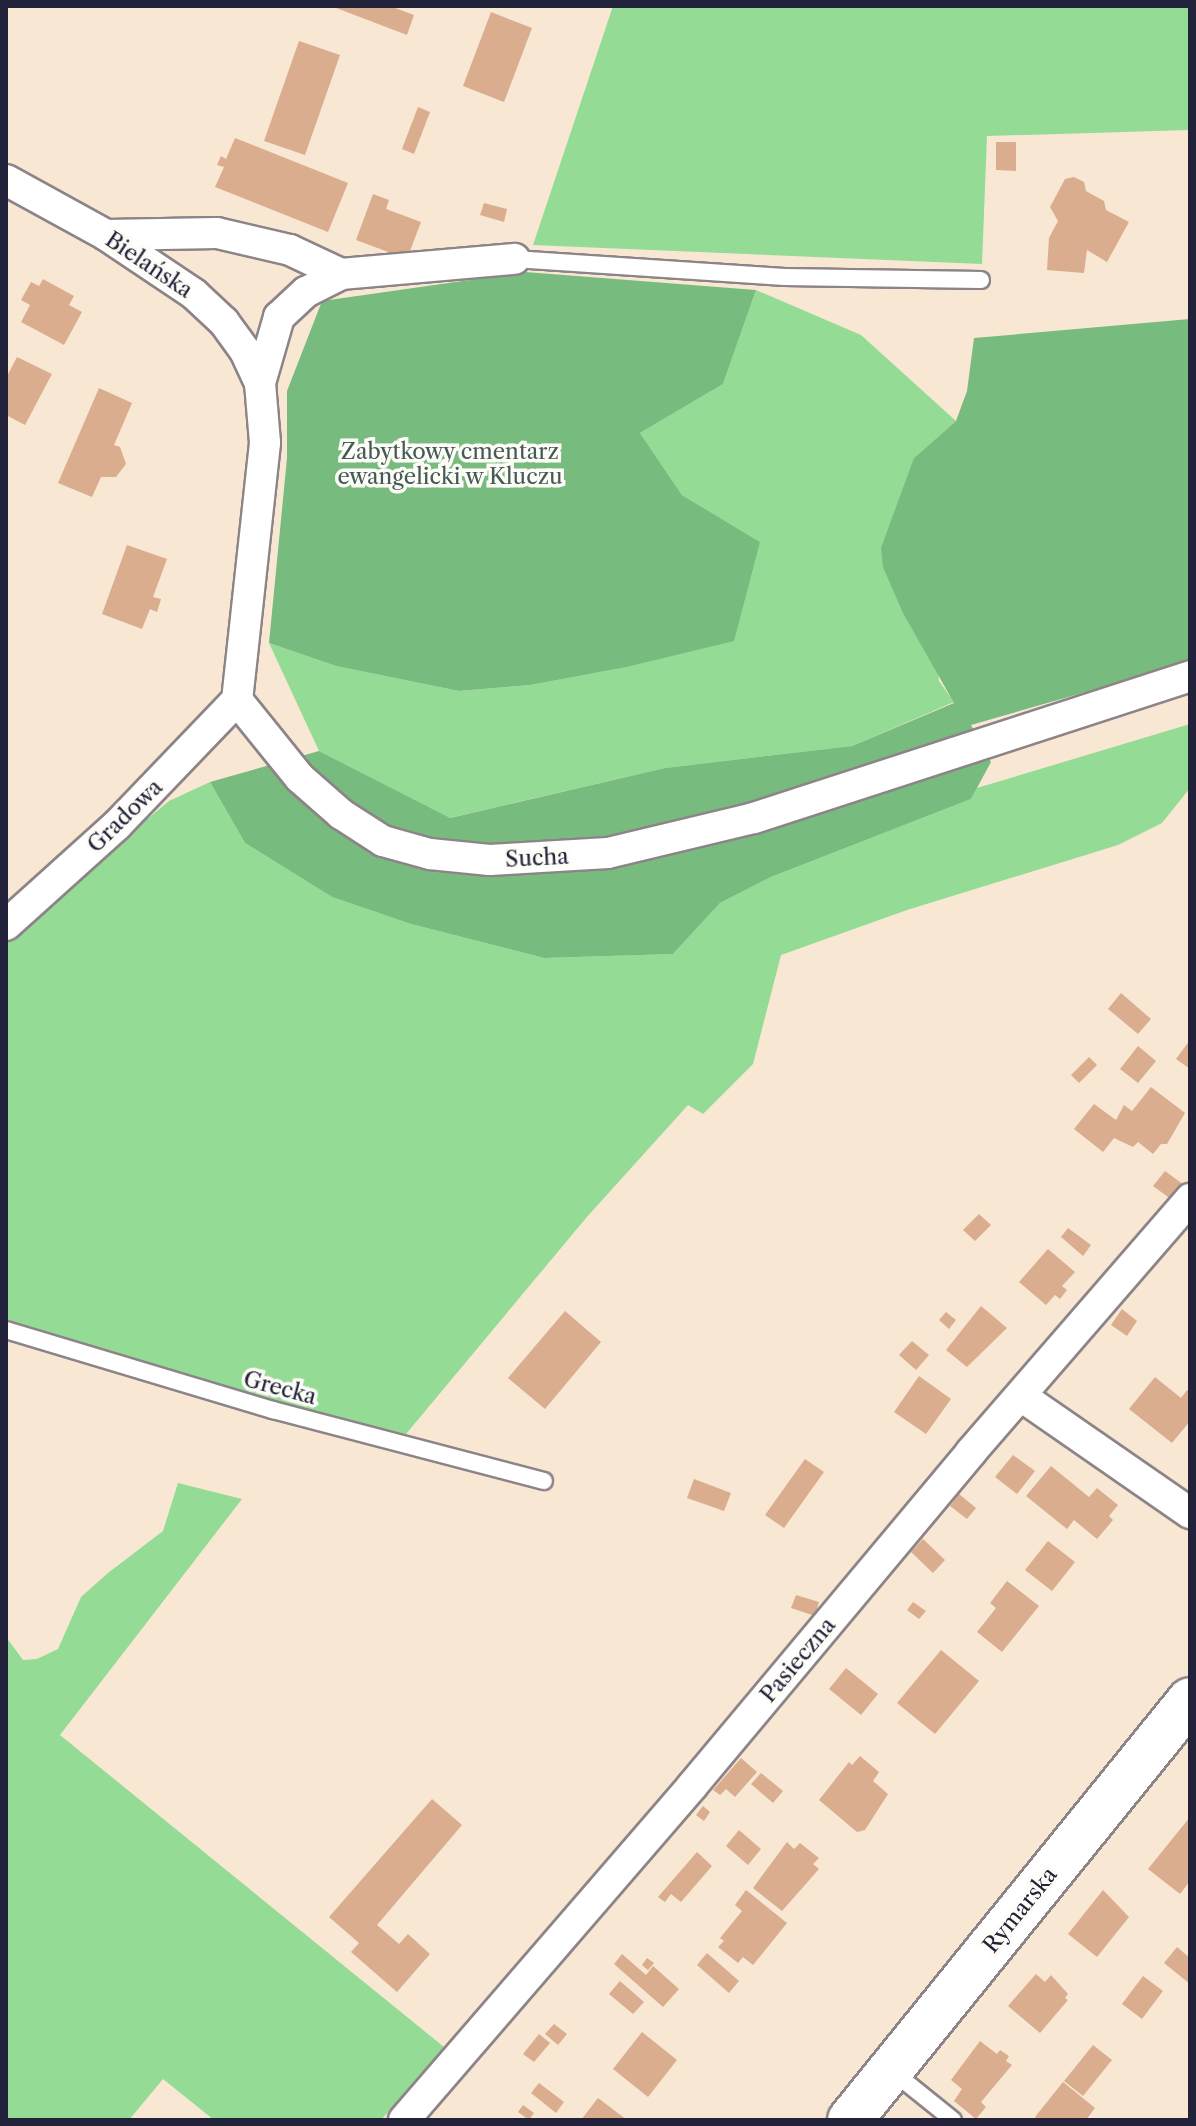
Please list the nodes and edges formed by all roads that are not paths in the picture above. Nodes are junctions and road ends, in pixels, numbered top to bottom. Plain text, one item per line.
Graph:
1 (6, 180) edge
2 (106, 235) junction
3 (514, 259) joint
4 (341, 274) junction
5 (981, 280) dead end
6 (260, 383) junction
7 (1190, 676) edge
8 (237, 700) junction
9 (6, 925) edge
10 (1190, 1199) edge
11 (6, 1330) edge
12 (1021, 1396) junction
13 (544, 1481) dead end
14 (1190, 1513) edge
15 (1190, 1700) edge
16 (891, 2070) junction
17 (404, 2120) edge
18 (850, 2120) edge
19 (953, 2120) edge

1 - 2 street, Bielańska
2 - 4 street
2 - 6 street, Bielańska
3 - 4 street
3 - 5 lane
4 - 6 street
6 - 8 street
7 - 8 street, Sucha
8 - 9 street, Gradowa
10 - 12 street, Pasieczna
11 - 13 lane, Grecka
12 - 14 street
12 - 17 street, Pasieczna
15 - 16 main road, Rymarska
16 - 18 main road, Rymarska
16 - 19 lane

